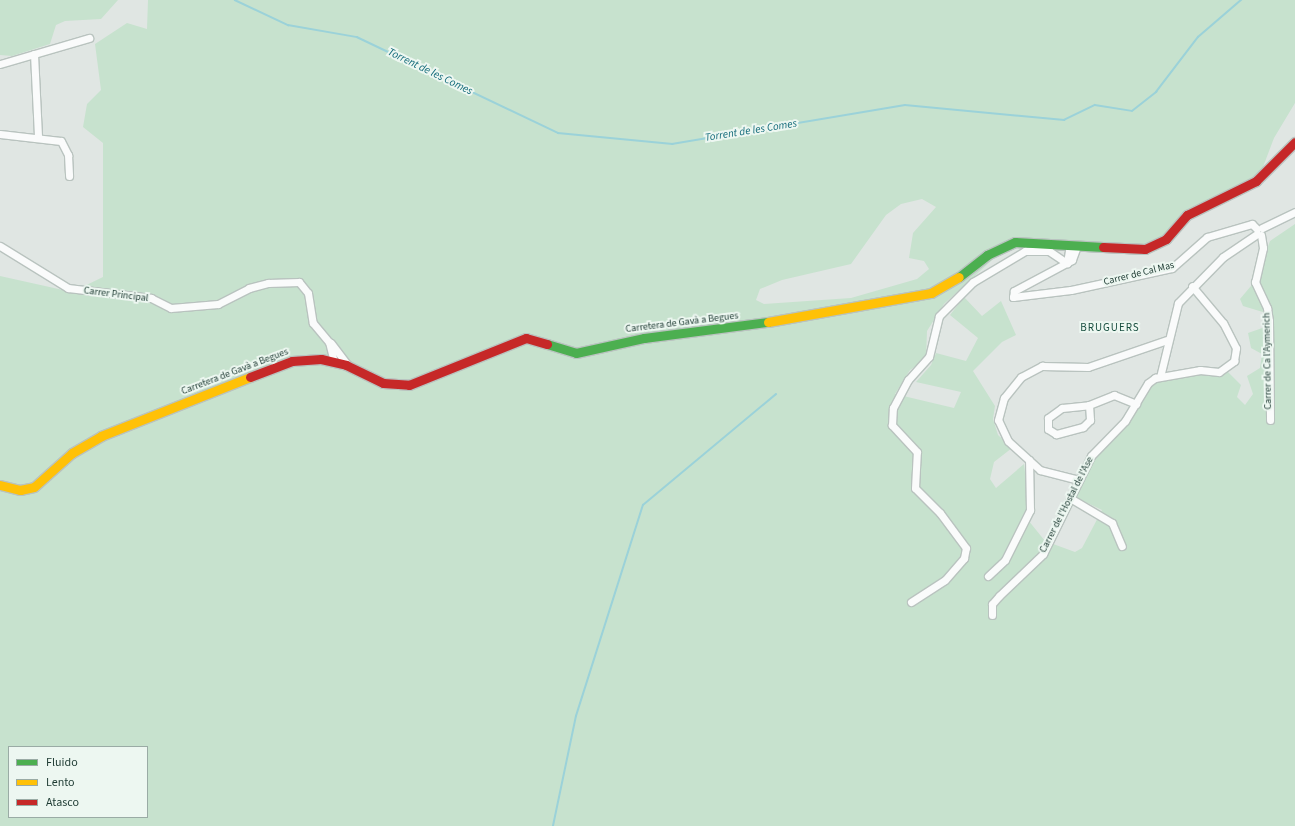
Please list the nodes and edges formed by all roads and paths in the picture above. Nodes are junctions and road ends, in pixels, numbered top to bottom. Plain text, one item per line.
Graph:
1 (89, 38) dead end
2 (34, 54) junction
3 (0, 64) edge
4 (0, 134) edge
5 (38, 137) junction
6 (1295, 142) edge
7 (69, 176) dead end
8 (1295, 212) edge
9 (1260, 232) junction
10 (1070, 245) junction
11 (0, 246) edge
12 (1067, 263) junction
13 (1192, 286) junction
14 (1167, 340) junction
15 (335, 359) junction
16 (1160, 377) junction
17 (1136, 404) junction
18 (1089, 405) junction
19 (1270, 420) dead end
20 (1029, 460) junction
21 (1079, 480) junction
22 (0, 485) edge
23 (0, 489) edge
24 (1070, 498) junction
25 (1122, 546) dead end
26 (988, 576) dead end
27 (911, 602) dead end
28 (992, 615) dead end

1 - 2 street
2 - 3 street
2 - 5 street
4 - 5 street
5 - 7 street
6 - 10 main road, Carretera de Gavà a Begues
8 - 9 street
9 - 12 street, Carrer de Cal Mas
9 - 13 street
9 - 19 street, Carrer de Ca l'Aymerich
10 - 12 street
10 - 15 main road, Carretera de Gavà a Begues
10 - 15 main road, Carretera de Gavà a Begues
11 - 15 street, Carrer Principal
12 - 27 street
13 - 14 street
13 - 16 street
14 - 16 street
14 - 20 street
15 - 22 main road, Carretera de Gavà a Begues
15 - 23 main road, Carretera de Gavà a Begues
16 - 17 street, Carrer de l'Hostal de l'Ase
17 - 18 street
17 - 21 street, Carrer de l'Hostal de l'Ase
18 - 18 street
20 - 21 street
20 - 26 street
21 - 24 street, Carrer de l'Hostal de l'Ase
24 - 25 street
24 - 28 street, Carrer de l'Hostal de l'Ase

